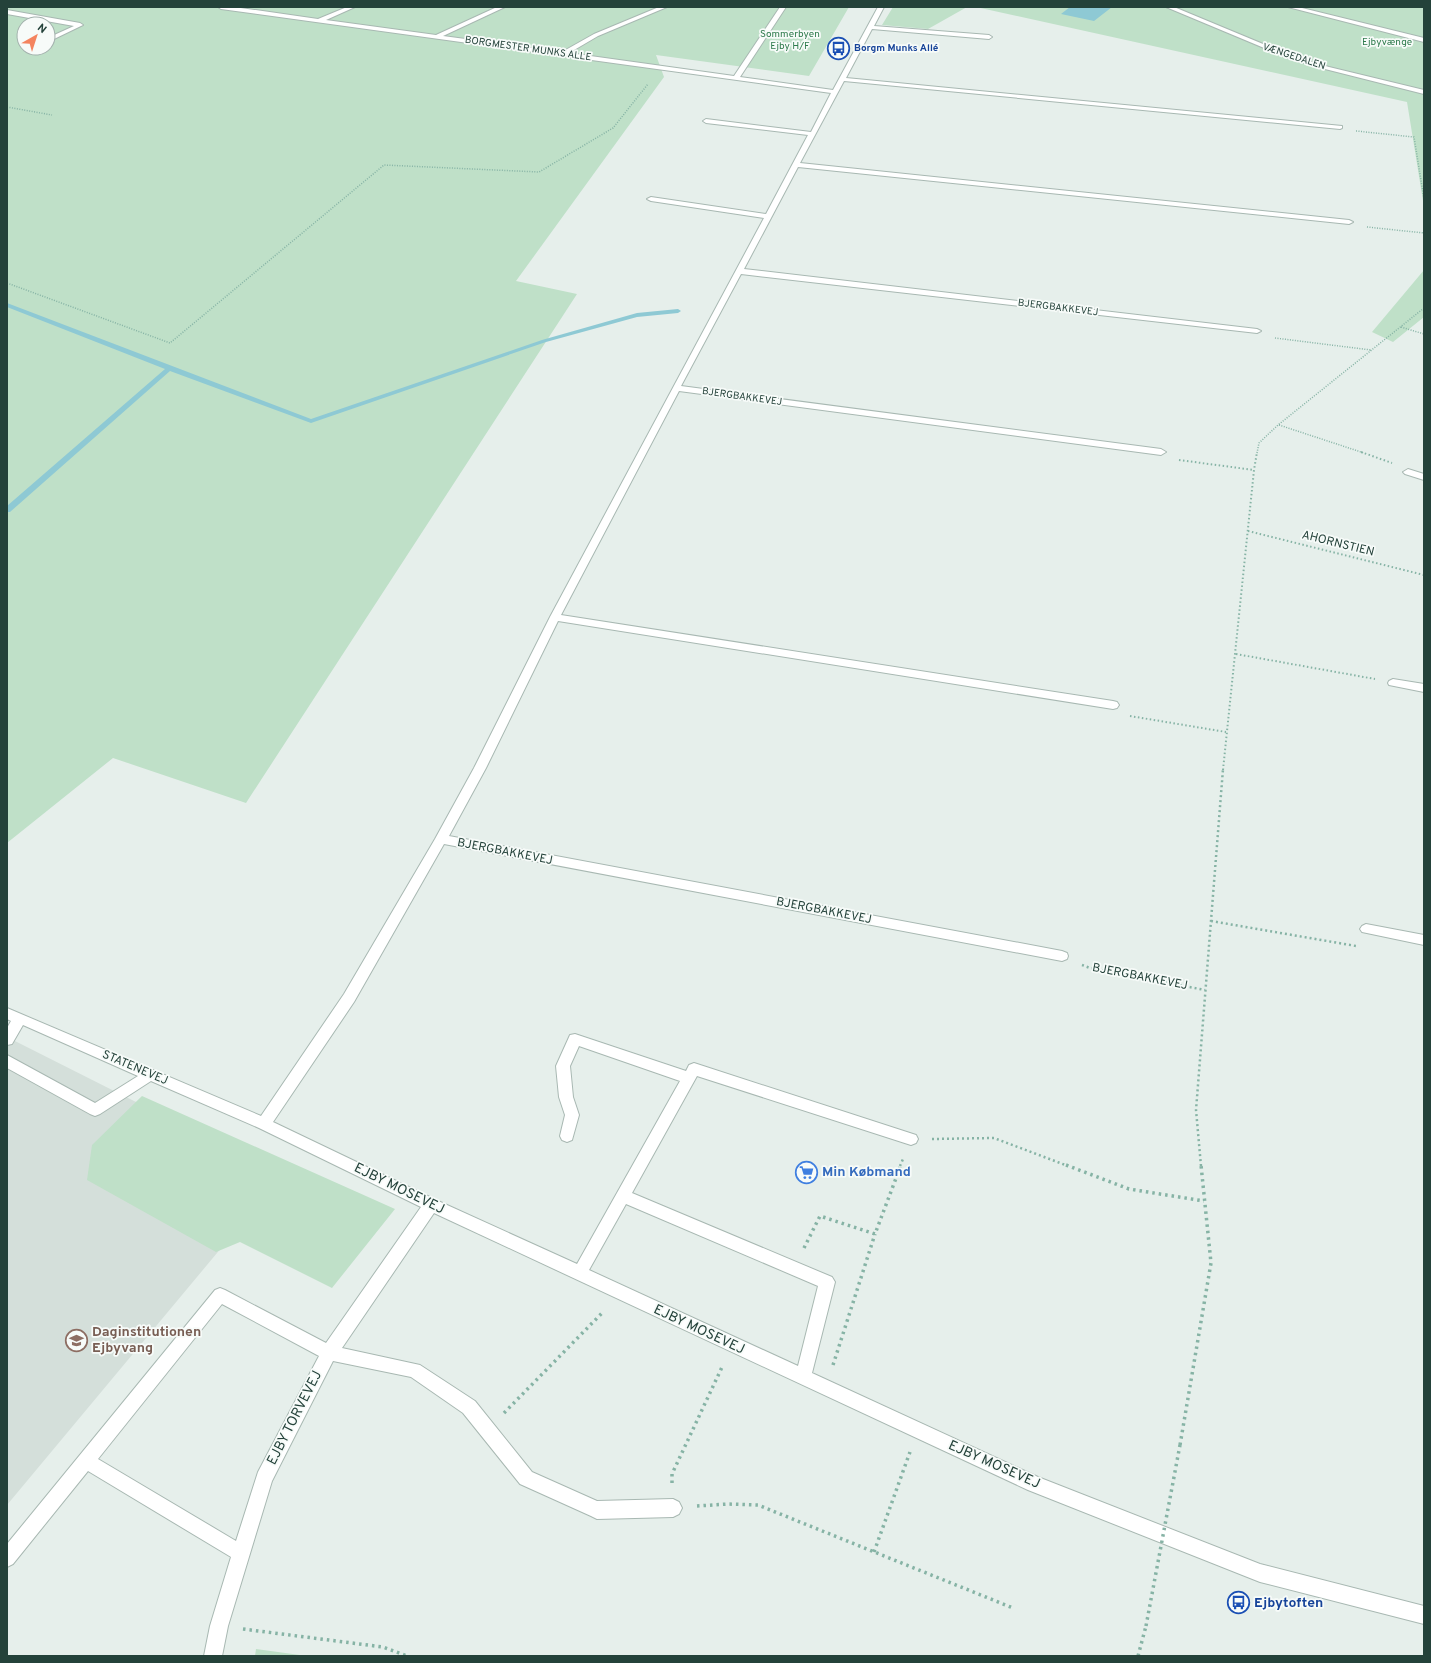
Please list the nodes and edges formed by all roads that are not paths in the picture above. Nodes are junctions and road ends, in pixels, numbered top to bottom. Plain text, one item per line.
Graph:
1 (11, 7) edge
2 (221, 7) edge
3 (250, 7) edge
4 (352, 7) edge
5 (502, 7) edge
6 (664, 7) edge
7 (783, 7) edge
8 (881, 7) edge
9 (1169, 7) edge
10 (1291, 7) edge
11 (7, 9) edge
12 (244, 10) junction
13 (7, 12) edge
14 (29, 16) edge
15 (56, 21) edge
16 (319, 21) junction
17 (870, 27) junction
18 (56, 36) edge
19 (436, 37) junction
20 (989, 38) dead end
21 (1424, 40) edge
22 (563, 54) junction
23 (736, 78) junction
24 (841, 79) junction
25 (835, 92) junction
26 (1424, 92) edge
27 (706, 121) dead end
28 (1340, 127) road end
29 (813, 134) junction
30 (795, 165) junction
31 (652, 199) dead end
32 (767, 216) junction
33 (1349, 222) road end
34 (738, 270) junction
35 (1257, 332) road end
36 (676, 388) junction
37 (1161, 452) road end
38 (1408, 472) road end
39 (1424, 477) edge
40 (556, 617) junction
41 (1393, 683) road end
42 (1424, 688) edge
43 (1113, 705) road end
44 (441, 839) junction
45 (1366, 929) road end
46 (1424, 940) edge
47 (1062, 956) road end
48 (7, 1013) edge
49 (20, 1018) junction
50 (7, 1040) edge
51 (7, 1061) edge
52 (692, 1074) junction
53 (150, 1075) junction
54 (264, 1124) junction
55 (567, 1136) dead end
56 (911, 1139) road end
57 (622, 1196) junction
58 (431, 1206) junction
59 (579, 1274) junction
60 (329, 1353) junction
61 (803, 1378) junction
62 (86, 1461) junction
63 (673, 1508) road end
64 (241, 1553) junction
65 (7, 1558) edge
66 (1424, 1615) edge
67 (212, 1656) edge

1 - 11 street
2 - 12 street, BORGMESTER MUNKS ALLE
3 - 12 street
4 - 16 street
5 - 19 street
6 - 22 street
7 - 23 street
8 - 17 street, BJERGBAKKEVEJ
9 - 26 street, VÆNGEDALEN
10 - 21 street
12 - 16 street, BORGMESTER MUNKS ALLE
13 - 14 street
15 - 18 street
16 - 19 street, BORGMESTER MUNKS ALLE
17 - 20 street
17 - 24 street, BJERGBAKKEVEJ
19 - 22 street, BORGMESTER MUNKS ALLE
22 - 23 street, BORGMESTER MUNKS ALLE
23 - 25 street, BORGMESTER MUNKS ALLE
24 - 25 street, BJERGBAKKEVEJ
24 - 28 street
25 - 29 street, BJERGBAKKEVEJ
27 - 29 street
29 - 30 street, BJERGBAKKEVEJ
30 - 32 street, BJERGBAKKEVEJ
30 - 33 street
31 - 32 street
32 - 34 street, BJERGBAKKEVEJ
34 - 35 street, BJERGBAKKEVEJ
34 - 36 street, BJERGBAKKEVEJ
36 - 37 street, BJERGBAKKEVEJ
36 - 40 street, BJERGBAKKEVEJ
38 - 39 street
40 - 43 street
40 - 44 street, BJERGBAKKEVEJ
41 - 42 street
44 - 47 street, BJERGBAKKEVEJ
44 - 54 street, BJERGBAKKEVEJ
45 - 46 street
48 - 49 street, STATENEVEJ
49 - 50 street
49 - 53 street, STATENEVEJ
51 - 53 street
52 - 55 street
52 - 56 street
52 - 57 street
53 - 54 street, STATENEVEJ
54 - 58 street, EJBY MOSEVEJ
57 - 59 street
57 - 61 street
58 - 59 street, EJBY MOSEVEJ
58 - 60 street, EJBY TORVEVEJ
59 - 61 street, EJBY MOSEVEJ
60 - 62 street
60 - 63 street
60 - 64 street, EJBY TORVEVEJ
61 - 66 street, EJBY MOSEVEJ
62 - 64 street
62 - 65 street
64 - 67 street, EJBY TORVEVEJ

